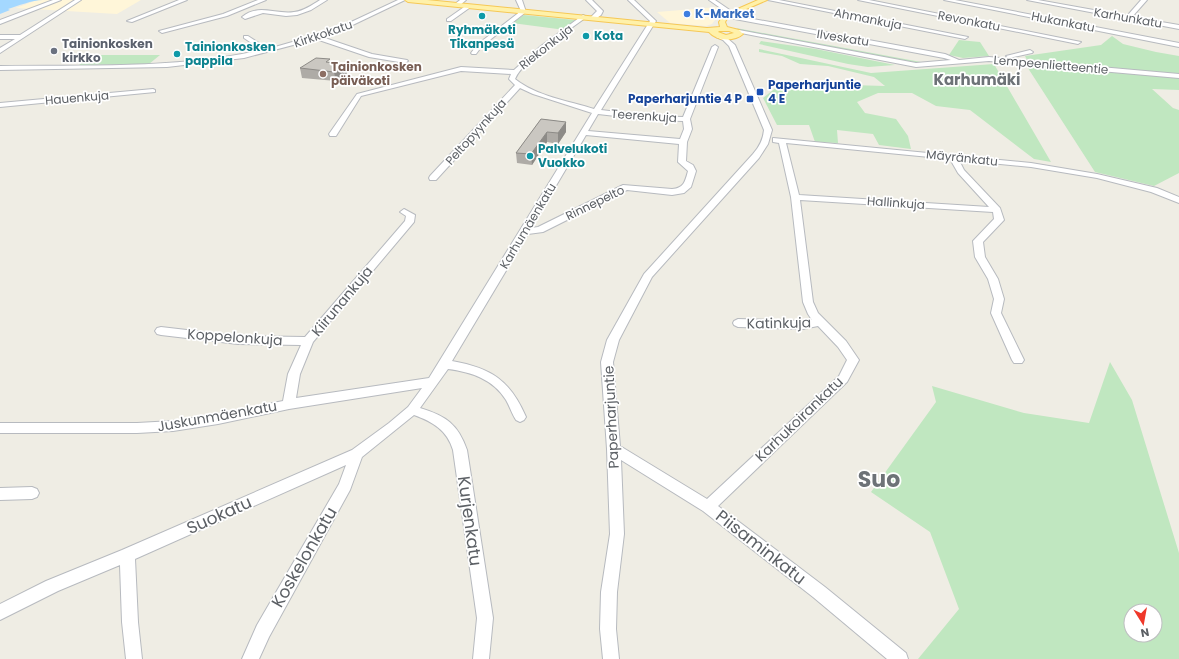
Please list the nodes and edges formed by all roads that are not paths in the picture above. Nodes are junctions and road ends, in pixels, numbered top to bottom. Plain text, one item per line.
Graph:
1 (58, 0) edge
2 (78, 0) edge
3 (184, 0) edge
4 (263, 0) edge
5 (324, 0) edge
6 (402, 0) edge
7 (408, 0) edge
8 (519, 0) edge
9 (589, 0) edge
10 (632, 0) edge
11 (712, 0) edge
12 (764, 0) edge
13 (771, 0) edge
14 (860, 0) edge
15 (947, 0) edge
16 (1030, 0) edge
17 (1144, 0) edge
18 (1041, 1) edge
19 (460, 2) edge
20 (469, 6) junction
21 (524, 11) junction
22 (728, 14) junction
23 (245, 17) dead end
24 (583, 17) junction
25 (592, 18) junction
26 (1128, 18) junction
27 (450, 20) dead end
28 (130, 21) dead end
29 (0, 22) edge
30 (651, 25) junction
31 (1179, 27) edge
32 (725, 28) junction
33 (162, 31) dead end
34 (717, 33) junction
35 (0, 37) edge
36 (22, 37) junction
37 (246, 37) dead end
38 (318, 38) junction
39 (736, 38) junction
40 (965, 38) dead end
41 (1078, 42) dead end
42 (1179, 45) edge
43 (715, 47) dead end
44 (0, 51) edge
45 (267, 51) junction
46 (1030, 52) dead end
47 (474, 53) dead end
48 (989, 59) junction
49 (405, 61) dead end
50 (959, 61) junction
51 (0, 68) edge
52 (515, 72) junction
53 (1179, 76) edge
54 (518, 85) junction
55 (153, 91) dead end
56 (0, 105) edge
57 (596, 112) junction
58 (686, 119) junction
59 (584, 133) junction
60 (333, 134) dead end
61 (767, 138) junction
62 (782, 141) junction
63 (683, 142) junction
64 (953, 157) junction
65 (433, 178) dead end
66 (795, 197) junction
67 (1179, 200) edge
68 (997, 210) junction
69 (404, 212) dead end
70 (525, 231) junction
71 (819, 322) junction
72 (738, 323) dead end
73 (162, 331) dead end
74 (308, 341) junction
75 (1018, 360) dead end
76 (444, 364) junction
77 (433, 382) junction
78 (422, 396) joint
79 (289, 404) junction
80 (412, 410) junction
81 (520, 418) dead end
82 (0, 428) edge
83 (614, 449) junction
84 (356, 454) junction
85 (32, 493) dead end
86 (0, 494) edge
87 (708, 507) junction
88 (127, 555) junction
89 (0, 612) edge
90 (134, 659) edge
91 (250, 659) edge
92 (481, 659) edge
93 (611, 659) edge
94 (900, 659) edge

1 - 29 street
2 - 36 street
3 - 28 street
4 - 33 street
5 - 23 street
6 - 38 street, Kirkkokatu
7 - 19 main road
8 - 21 street
9 - 25 street
10 - 30 street
11 - 22 street
12 - 22 main road
13 - 40 street, Ahmankuja
14 - 41 street, Revonkatu
15 - 42 street, Hukankatu
16 - 18 street, Karhunkatu
17 - 26 street
18 - 26 street, Karhunkatu
19 - 20 main road
20 - 21 main road
20 - 27 street
21 - 24 main road
21 - 47 street
22 - 32 main road
22 - 50 street, Ilveskatu
24 - 25 main road
24 - 52 street, Riekonkuja
25 - 30 main road
26 - 31 street, Karhunkatu
30 - 34 main road
30 - 57 street, Karhumäenkatu
32 - 34 main road
32 - 39 main road
34 - 39 main road
35 - 36 street
36 - 44 street
37 - 45 street
38 - 45 street, Kirkkokatu
38 - 49 street
39 - 50 street, Lempeenlietteentie
39 - 61 street
43 - 58 street, Teerenkuja
45 - 51 street, Kirkkokatu
46 - 48 street
48 - 50 street, Lempeenlietteentie
48 - 53 street, Lempeenlietteentie
52 - 54 street, Riekonkuja
52 - 60 street
54 - 57 street, Teerenkuja
54 - 65 street, Peltopyynkuja
55 - 56 street, Hauenkuja
57 - 58 street, Teerenkuja
57 - 59 street, Karhumäenkatu
58 - 63 street
59 - 63 street
59 - 70 street, Karhumäenkatu
61 - 62 street, Mäyränkatu
61 - 83 street, Paperharjuntie
62 - 64 street, Mäyränkatu
62 - 66 street, Karhukoirankatu
63 - 70 street, Rinnepelto
64 - 67 street, Mäyränkatu
64 - 68 street
66 - 68 street, Hallinkuja
66 - 71 street, Karhukoirankatu
68 - 75 street
69 - 74 street, Kiirunankuja
70 - 76 street, Karhumäenkatu
71 - 72 street, Katinkuja
71 - 87 street, Karhukoirankatu
73 - 74 street, Koppelonkuja
74 - 79 street, Kiirunankuja
76 - 77 street, Karhumäenkatu
76 - 81 street
77 - 78 street, Karhumäenkatu
77 - 79 street, Juskunmäenkatu
78 - 80 street, Suokatu
79 - 82 street, Juskunmäenkatu
80 - 84 street, Suokatu
80 - 92 street, Kurjenkatu
83 - 87 street, Piisaminkatu
83 - 93 street, Paperharjuntie
84 - 88 street, Suokatu
84 - 91 street, Koskelonkatu
85 - 86 street
87 - 94 street, Piisaminkatu
88 - 89 street, Suokatu
88 - 90 street

